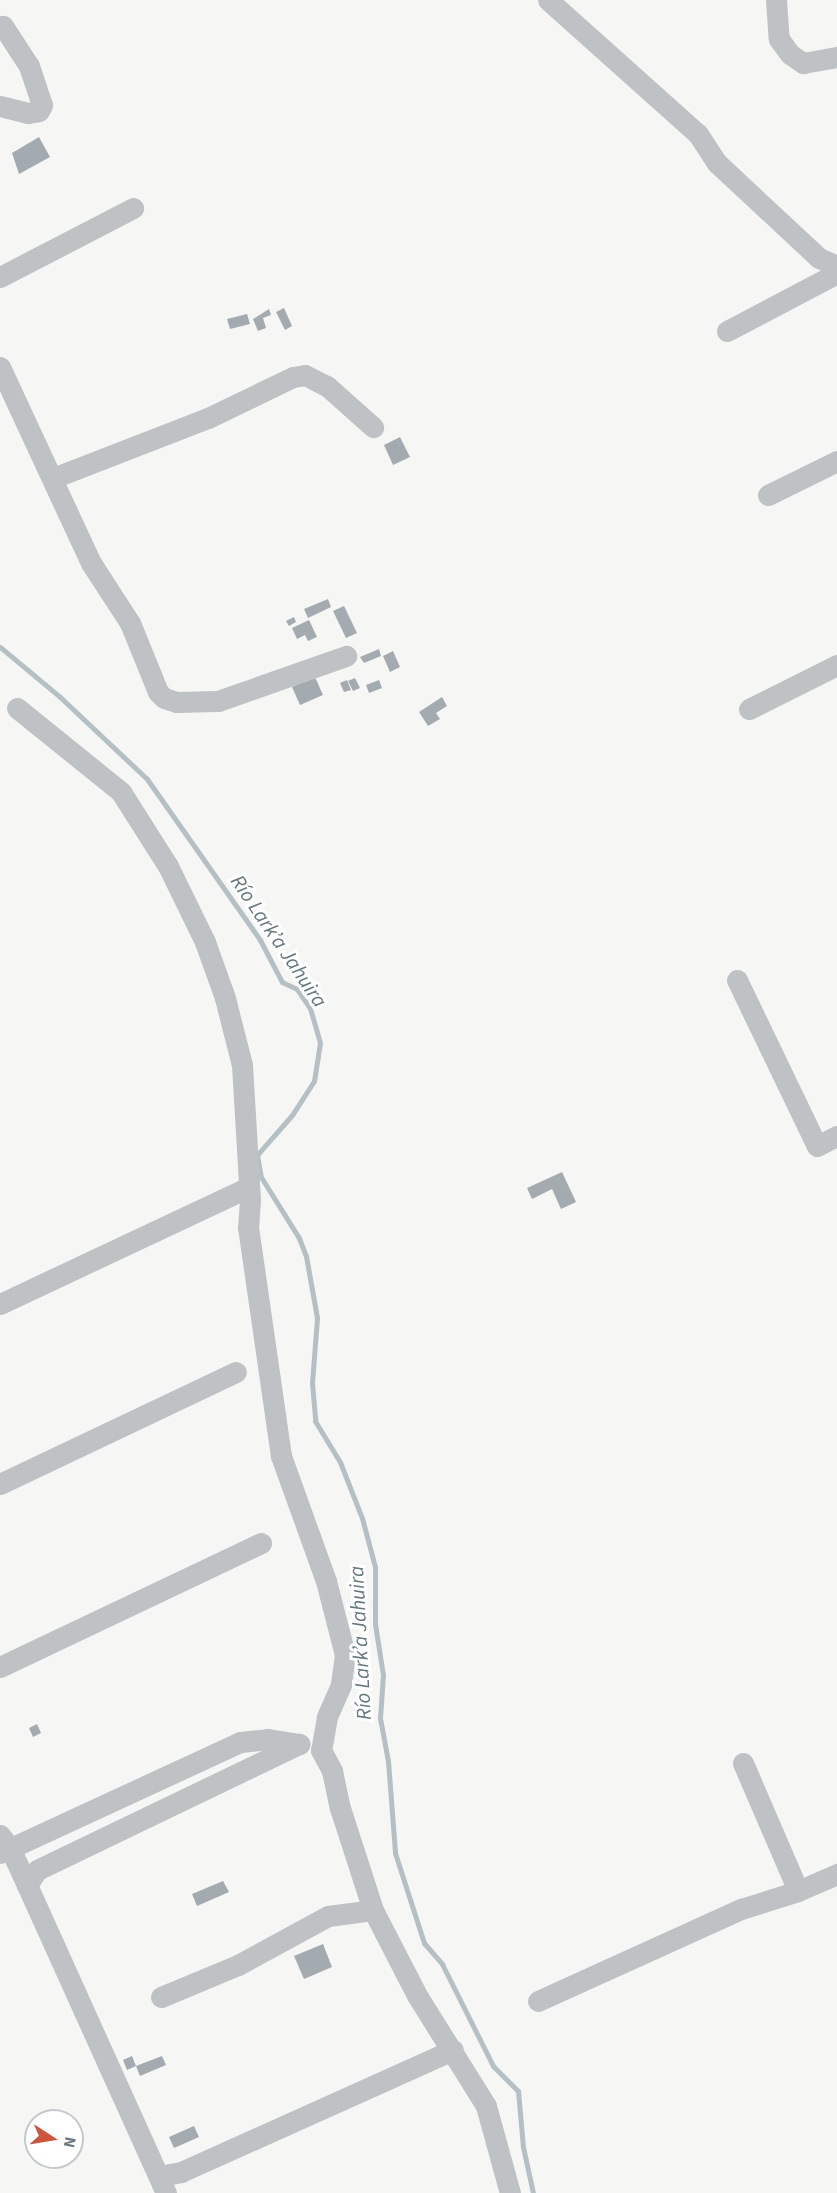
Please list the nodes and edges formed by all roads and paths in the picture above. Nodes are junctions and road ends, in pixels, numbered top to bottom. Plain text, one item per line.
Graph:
1 (548, 0) edge
2 (776, 0) edge
3 (3, 26) dead end
4 (837, 57) edge
5 (0, 106) edge
6 (133, 208) dead end
7 (837, 266) edge
8 (837, 273) edge
9 (0, 277) edge
10 (727, 331) dead end
11 (0, 367) edge
12 (373, 427) dead end
13 (837, 461) edge
14 (53, 478) junction
15 (768, 495) dead end
16 (346, 656) dead end
17 (837, 665) edge
18 (17, 708) dead end
19 (749, 709) dead end
20 (737, 980) dead end
21 (837, 1136) edge
22 (249, 1188) junction
23 (0, 1304) edge
24 (236, 1372) dead end
25 (0, 1484) edge
26 (261, 1543) dead end
27 (0, 1667) edge
28 (299, 1744) junction
29 (321, 1750) junction
30 (743, 1763) dead end
31 (4, 1845) edge
32 (837, 1874) edge
33 (27, 1885) junction
34 (798, 1891) junction
35 (374, 1910) junction
36 (161, 1997) dead end
37 (538, 2001) dead end
38 (453, 2050) junction
39 (161, 2188) edge
40 (510, 2193) edge

1 - 7 street
2 - 4 street
3 - 5 street
6 - 9 street
8 - 10 street
11 - 14 street
12 - 14 street
13 - 15 street
14 - 16 street
17 - 19 street
18 - 22 street
20 - 21 street
22 - 23 street
22 - 29 street
24 - 25 street
26 - 27 street
28 - 29 street
28 - 31 street
28 - 33 street
29 - 35 street
30 - 34 street
31 - 33 street
32 - 34 street
33 - 39 street
34 - 37 street
35 - 36 street
35 - 38 street
38 - 39 street
38 - 40 street

